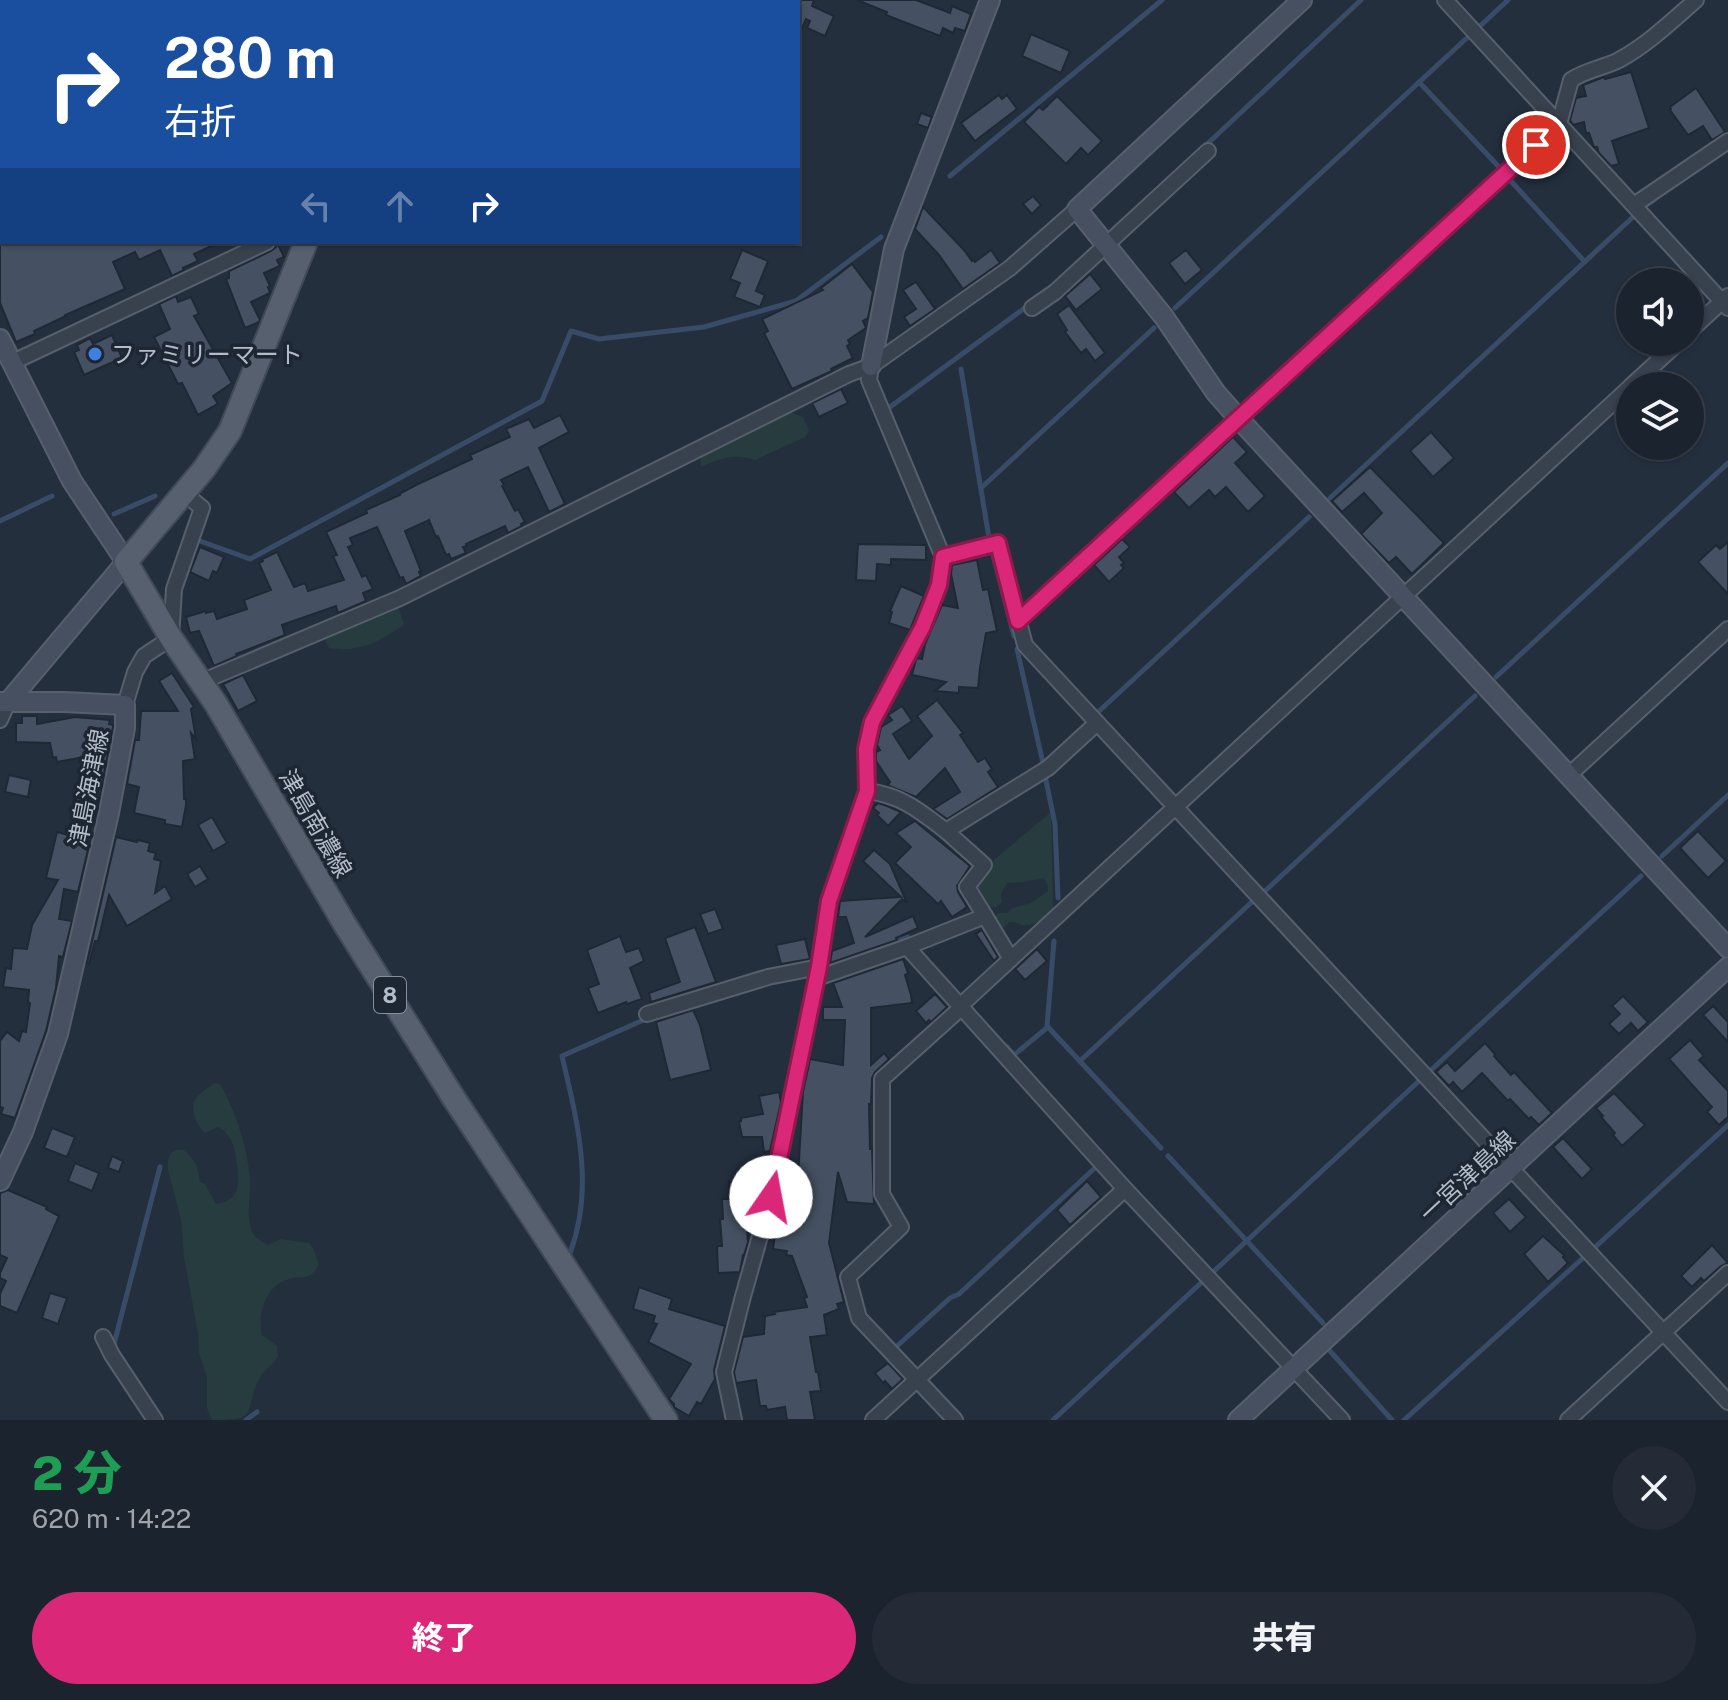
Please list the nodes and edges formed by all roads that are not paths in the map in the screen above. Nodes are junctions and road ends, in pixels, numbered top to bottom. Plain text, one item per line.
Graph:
1 (990, 0) edge
2 (1302, 0) edge
3 (1445, 0) edge
4 (1696, 0) edge
5 (1559, 124) junction
6 (1728, 141) edge
7 (1208, 151) dead end
8 (1634, 205) junction
9 (1077, 209) junction
10 (263, 244) edge
11 (305, 244) edge
12 (1106, 246) junction
13 (1726, 302) edge
14 (1032, 308) dead end
15 (1704, 320) edge
16 (0, 339) edge
17 (1663, 356) edge
18 (11, 363) junction
19 (871, 366) junction
20 (1646, 372) edge
21 (1616, 399) edge
22 (1239, 419) junction
23 (184, 493) junction
24 (943, 557) junction
25 (126, 562) junction
26 (1403, 597) junction
27 (1018, 621) junction
28 (1728, 629) edge
29 (171, 638) junction
30 (201, 682) junction
31 (4, 702) edge
32 (125, 705) junction
33 (0, 720) edge
34 (1097, 723) junction
35 (1568, 776) junction
36 (867, 791) junction
37 (1176, 807) junction
38 (946, 831) junction
39 (985, 916) junction
40 (907, 947) junction
41 (1728, 948) edge
42 (1011, 959) junction
43 (1728, 967) edge
44 (818, 972) junction
45 (960, 1007) junction
46 (647, 1014) dead end
47 (1512, 1167) junction
48 (0, 1181) edge
49 (1125, 1189) junction
50 (1728, 1273) edge
51 (1664, 1333) junction
52 (103, 1337) dead end
53 (1294, 1368) junction
54 (917, 1379) junction
55 (1728, 1402) edge
56 (155, 1420) edge
57 (666, 1420) edge
58 (734, 1420) edge
59 (873, 1420) edge
60 (955, 1420) edge
61 (1238, 1420) edge
62 (1342, 1420) edge
63 (1568, 1420) edge

1 - 19 main road
2 - 9 main road
3 - 5 street
4 - 5 street
5 - 8 street
5 - 22 street
6 - 8 street
7 - 12 street
8 - 13 street
9 - 12 main road
9 - 19 street
10 - 18 street
11 - 23 main road
12 - 14 street
12 - 22 main road
13 - 15 street
16 - 18 main road
17 - 20 street
18 - 25 main road
19 - 24 street
19 - 30 street
21 - 26 street
22 - 26 main road
22 - 27 street
23 - 25 main road
23 - 29 street
24 - 27 street
24 - 36 street
25 - 29 main road, 津島南濃線 / 8
25 - 31 main road
26 - 35 main road
26 - 37 street
27 - 34 street
28 - 35 street
29 - 30 main road, 津島南濃線 / 8
29 - 32 street
30 - 57 main road, 津島南濃線 / 8
31 - 32 main road, 津島海津線
31 - 33 street
32 - 48 main road, 津島海津線
34 - 37 street
34 - 38 street
35 - 41 main road
36 - 38 street
36 - 44 street
37 - 42 street
37 - 47 street
38 - 39 street
39 - 40 street
39 - 42 street
40 - 44 street
40 - 45 street
42 - 45 street
43 - 47 main road, 一宮津島線
44 - 46 street
44 - 58 street
45 - 49 street
45 - 54 street
47 - 51 street
47 - 53 main road, 一宮津島線
49 - 53 street
49 - 54 street
50 - 51 street
51 - 55 street
51 - 63 street
52 - 56 street
53 - 61 main road, 一宮津島線
53 - 62 street
54 - 59 street
54 - 60 street

